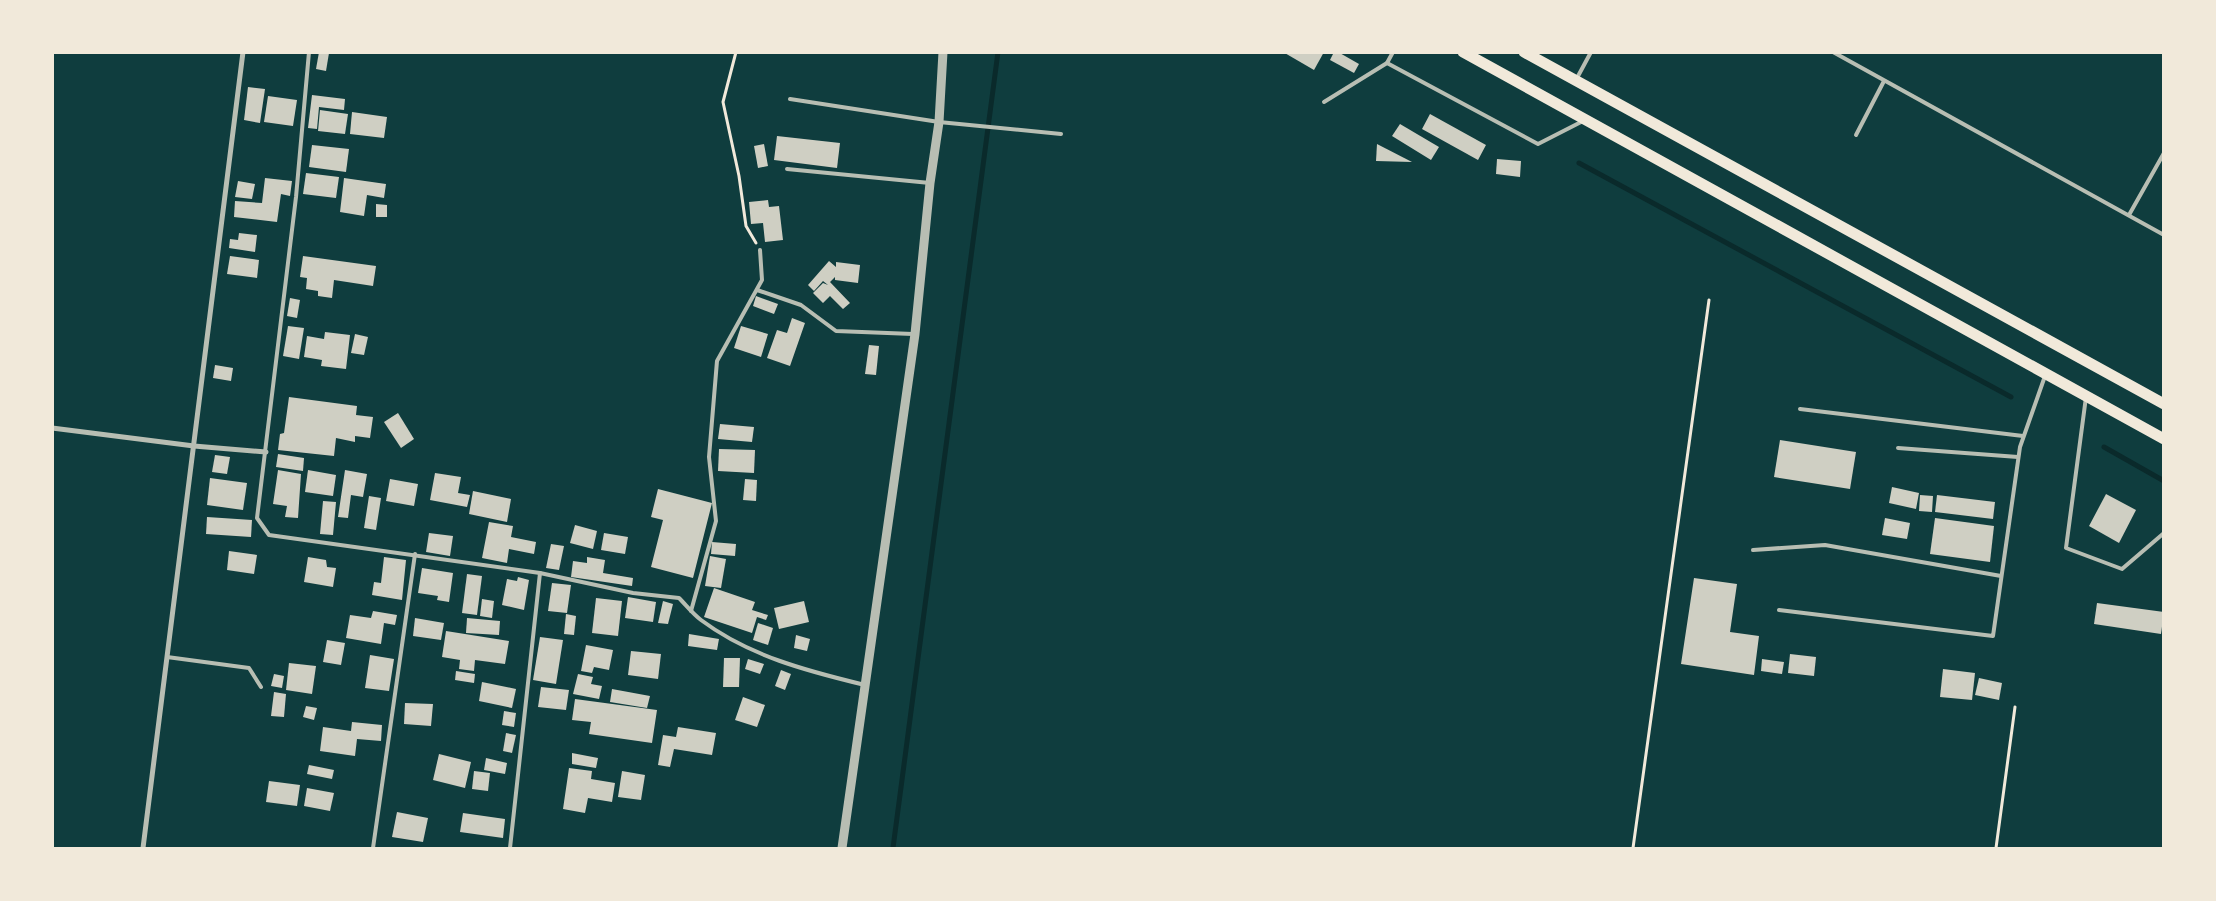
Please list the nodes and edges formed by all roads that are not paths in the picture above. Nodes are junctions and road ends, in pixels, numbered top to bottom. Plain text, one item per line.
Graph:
1 (242, 52) edge
2 (309, 52) edge
3 (943, 52) edge
4 (1393, 52) edge
5 (1463, 52) edge
6 (1524, 52) edge
7 (1591, 52) edge
8 (1833, 52) edge
9 (1387, 63) junction
10 (1576, 80) junction
11 (1884, 81) junction
12 (790, 99) dead end
13 (1324, 102) dead end
14 (1584, 120) junction
15 (939, 122) junction
16 (1061, 134) dead end
17 (1856, 135) dead end
18 (2164, 153) edge
19 (787, 169) dead end
20 (930, 183) junction
21 (2129, 215) junction
22 (2164, 235) edge
23 (760, 250) road end
24 (757, 290) junction
25 (915, 334) junction
26 (2046, 374) junction
27 (2086, 397) junction
28 (2164, 404) edge
29 (1800, 408) dead end
30 (52, 428) edge
31 (2023, 436) junction
32 (2164, 439) edge
33 (194, 446) junction
34 (1898, 448) dead end
35 (266, 452) junction
36 (2018, 457) junction
37 (2164, 533) edge
38 (1753, 550) dead end
39 (416, 554) junction
40 (540, 573) junction
41 (2001, 576) junction
42 (1779, 610) dead end
43 (691, 611) junction
44 (168, 656) junction
45 (866, 685) junction
46 (261, 687) dead end
47 (143, 848) edge
48 (373, 848) edge
49 (510, 848) edge
50 (842, 848) edge

1 - 33 street
2 - 35 lane
3 - 15 street
4 - 9 lane
5 - 14 main road
6 - 10 main road
7 - 10 lane
8 - 11 lane
9 - 13 lane
9 - 14 lane
10 - 28 main road
11 - 17 lane
11 - 21 lane
12 - 15 lane
14 - 26 main road
15 - 16 lane
15 - 20 street
18 - 21 lane
19 - 20 lane
20 - 25 street
21 - 22 lane
23 - 24 lane
24 - 25 lane
24 - 43 lane
25 - 45 street
26 - 27 main road
26 - 31 lane
27 - 32 main road
27 - 37 lane
29 - 31 lane
30 - 33 street
31 - 36 lane
33 - 35 street
33 - 44 street
34 - 36 lane
35 - 39 lane
36 - 41 lane
38 - 41 lane
39 - 40 lane
39 - 48 lane
40 - 43 lane
40 - 49 lane
41 - 42 lane
43 - 45 lane
44 - 46 lane
44 - 47 street
45 - 50 street

